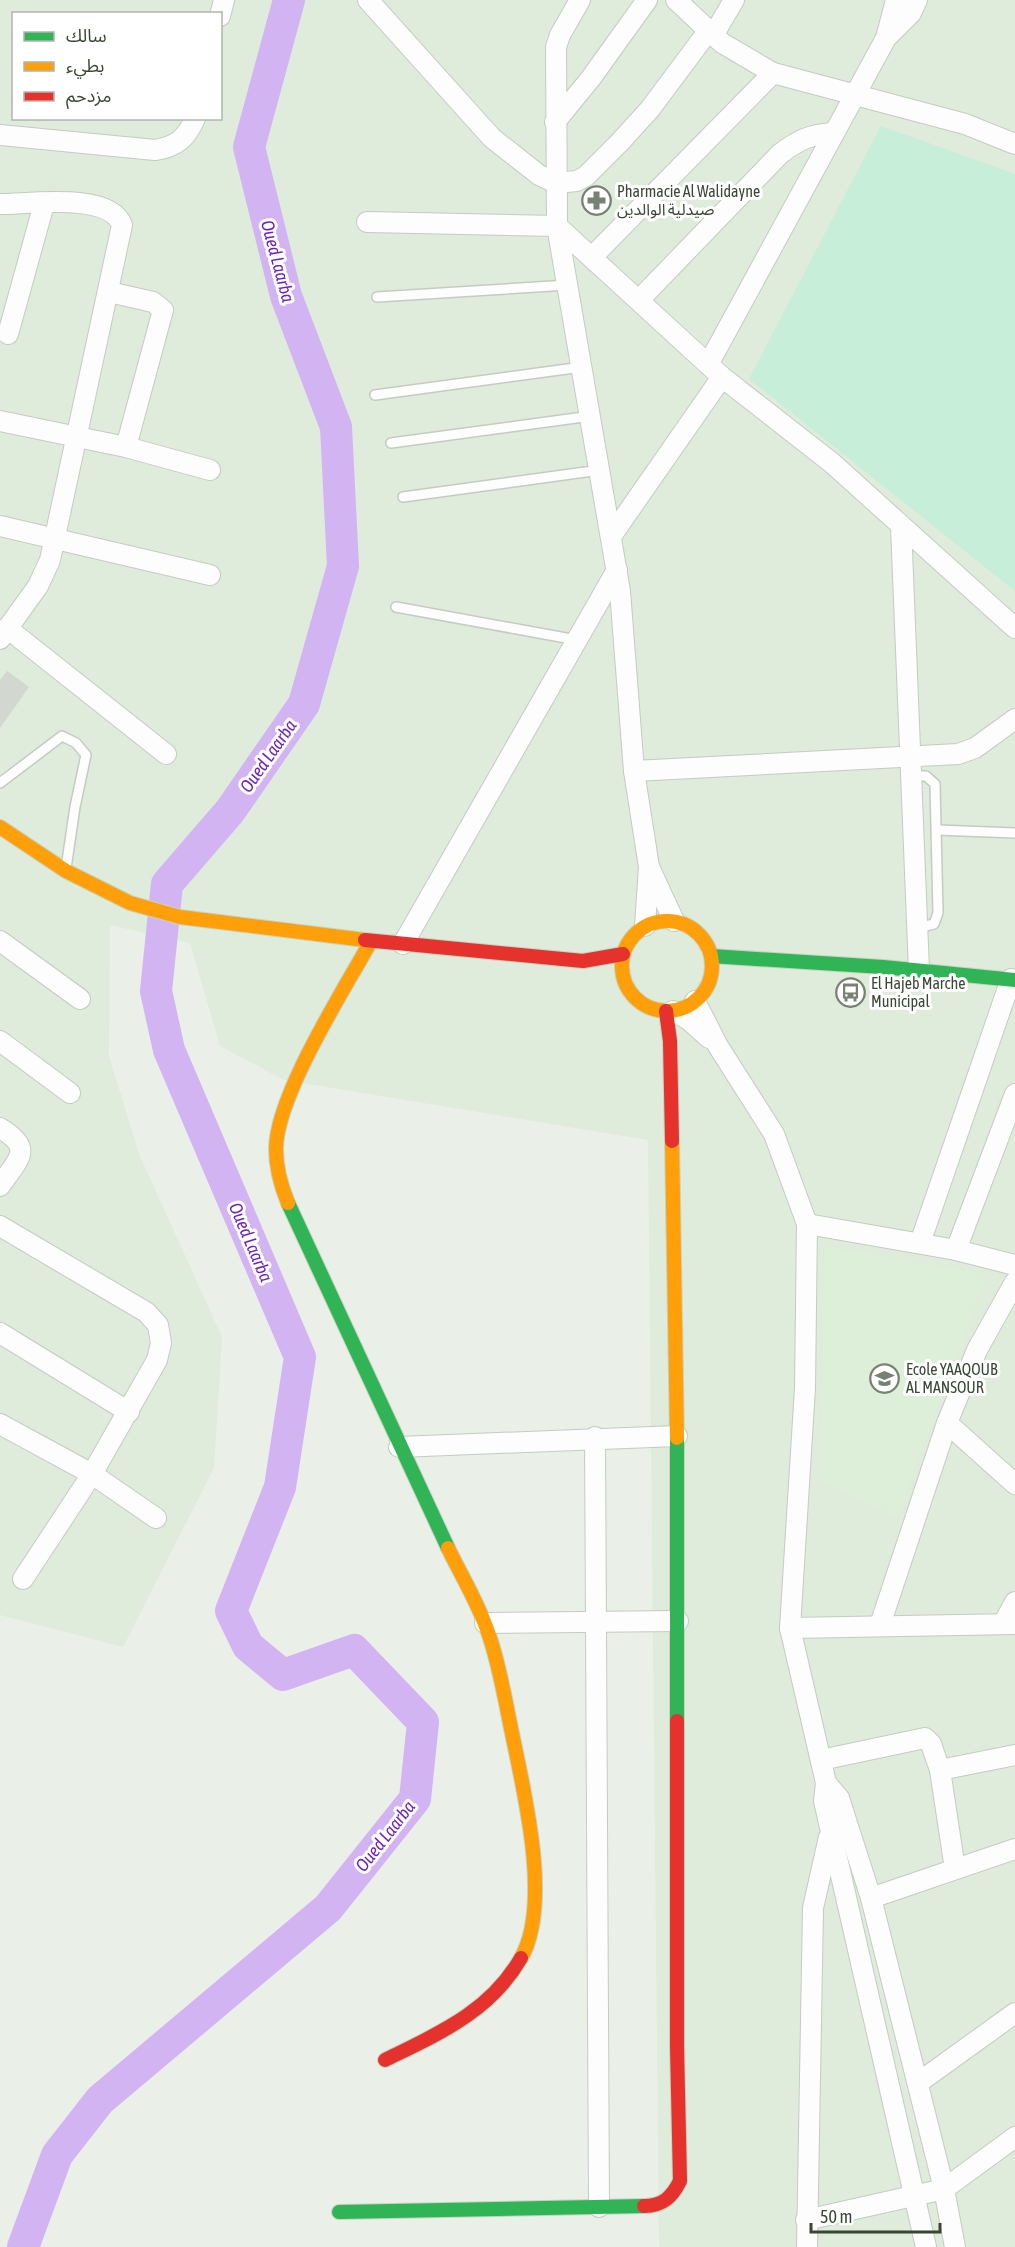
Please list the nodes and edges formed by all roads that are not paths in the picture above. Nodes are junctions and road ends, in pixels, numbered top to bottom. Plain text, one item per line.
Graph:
1 (368, 0) edge
2 (580, 0) edge
3 (647, 0) edge
4 (676, 0) edge
5 (734, 0) edge
6 (896, 0) edge
7 (917, 0) edge
8 (711, 32) junction
9 (886, 38) junction
10 (773, 73) junction
11 (856, 94) junction
12 (194, 120) edge
13 (555, 122) junction
14 (834, 133) junction
15 (0, 135) edge
16 (1015, 144) edge
17 (556, 183) junction
18 (0, 204) edge
19 (44, 204) junction
20 (368, 222) dead end
21 (557, 226) junction
22 (592, 257) junction
23 (568, 285) junction
24 (109, 292) junction
25 (377, 297) dead end
26 (639, 300) junction
27 (8, 334) dead end
28 (582, 367) junction
29 (715, 370) junction
30 (375, 394) dead end
31 (591, 416) junction
32 (0, 421) edge
33 (75, 435) junction
34 (391, 443) dead end
35 (126, 447) junction
36 (210, 470) dead end
37 (600, 470) junction
38 (403, 496) dead end
39 (0, 526) edge
40 (901, 526) junction
41 (612, 536) junction
42 (55, 537) junction
43 (617, 570) junction
44 (210, 575) dead end
45 (396, 607) dead end
46 (1015, 628) edge
47 (4, 634) edge
48 (577, 640) junction
49 (1015, 719) edge
50 (166, 754) dead end
51 (910, 756) junction
52 (634, 771) junction
53 (911, 776) junction
54 (0, 783) edge
55 (0, 827) edge
56 (936, 830) junction
57 (1015, 833) edge
58 (649, 867) junction
59 (66, 871) junction
60 (674, 921) junction
61 (645, 926) junction
62 (917, 928) junction
63 (0, 941) edge
64 (371, 941) junction
65 (403, 944) junction
66 (623, 954) junction
67 (711, 956) junction
68 (765, 960) junction
69 (583, 961) junction
70 (919, 971) junction
71 (720, 978) junction
72 (624, 980) junction
73 (1013, 980) edge
74 (80, 999) dead end
75 (695, 1001) junction
76 (669, 1011) junction
77 (0, 1041) edge
78 (718, 1046) junction
79 (70, 1093) dead end
80 (1015, 1094) edge
81 (0, 1128) edge
82 (0, 1186) edge
83 (807, 1224) junction
84 (0, 1226) edge
85 (920, 1243) junction
86 (956, 1250) junction
87 (1015, 1265) edge
88 (1015, 1282) edge
89 (0, 1333) edge
90 (129, 1412) junction
91 (947, 1423) junction
92 (0, 1424) edge
93 (677, 1436) junction
94 (595, 1437) junction
95 (399, 1447) junction
96 (92, 1474) junction
97 (1015, 1484) edge
98 (156, 1518) dead end
99 (22, 1579) dead end
100 (1015, 1602) edge
101 (594, 1620) junction
102 (678, 1621) junction
103 (485, 1623) junction
104 (1009, 1624) edge
105 (880, 1625) junction
106 (790, 1628) junction
107 (1015, 1755) edge
108 (821, 1760) junction
109 (940, 1770) junction
110 (826, 1783) junction
111 (831, 1832) junction
112 (1015, 1849) edge
113 (955, 1869) junction
114 (871, 1898) junction
115 (1015, 2013) edge
116 (385, 2060) dead end
117 (918, 2084) junction
118 (1015, 2137) edge
119 (944, 2189) junction
120 (915, 2197) junction
121 (599, 2207) junction
122 (339, 2212) dead end
123 (806, 2220) junction
124 (807, 2247) edge
125 (926, 2247) edge
126 (955, 2247) edge

1 - 17 street
2 - 13 street
3 - 13 street
4 - 8 street
5 - 8 street
6 - 9 street
7 - 9 street
8 - 10 street
8 - 17 street
9 - 11 street
10 - 11 street
10 - 22 street
11 - 14 street
11 - 16 street
12 - 15 street
13 - 17 street
14 - 26 street
14 - 29 street
17 - 21 street
18 - 19 street
19 - 24 street
19 - 27 street
20 - 21 street
21 - 22 street
21 - 23 street
22 - 26 street
23 - 25 lane
23 - 28 street
24 - 33 street
24 - 35 street
26 - 29 street
28 - 30 lane
28 - 31 street
29 - 40 street
29 - 41 street
31 - 34 lane
31 - 37 street
32 - 33 street
33 - 35 street
33 - 42 street
35 - 36 street
37 - 38 lane
37 - 41 street
39 - 42 street
40 - 46 street
40 - 51 street
41 - 43 street
42 - 44 street
42 - 47 street
43 - 48 street
43 - 52 street
45 - 48 lane
47 - 50 street
48 - 65 street
49 - 51 street
51 - 52 street
51 - 53 street
52 - 58 street
53 - 56 lane
53 - 62 street
54 - 59 lane
55 - 59 street
56 - 57 lane
56 - 62 lane
58 - 60 street
58 - 61 street
59 - 64 street
60 - 61 street
60 - 67 street
61 - 66 street
62 - 70 street
63 - 74 street
64 - 65 street
64 - 95 street
65 - 69 street
66 - 69 street
66 - 72 street
67 - 68 street
67 - 71 street
68 - 70 street
68 - 71 street
69 - 72 street
70 - 73 street
71 - 75 street
72 - 76 street
73 - 85 street
75 - 76 street
75 - 78 street
76 - 78 street
76 - 93 street
77 - 79 street
78 - 83 street
80 - 86 street
81 - 82 street
83 - 85 street
83 - 106 street
84 - 90 street
85 - 86 street
86 - 87 street
88 - 91 street
89 - 90 street
90 - 96 street
91 - 97 street
91 - 105 street
92 - 96 street
93 - 94 street
93 - 102 street
94 - 95 street
94 - 101 street
95 - 103 street
96 - 98 street
96 - 99 street
100 - 104 street
101 - 102 street
101 - 103 street
101 - 121 street
102 - 121 street
103 - 116 street
104 - 105 street
105 - 106 street
106 - 108 street
107 - 109 street
108 - 109 street
108 - 110 street
109 - 113 street
110 - 111 street
110 - 114 street
111 - 120 street
111 - 123 street
112 - 113 street
113 - 114 street
114 - 117 street
115 - 117 street
117 - 119 street
118 - 119 street
119 - 120 street
119 - 126 street
120 - 123 street
120 - 125 street
121 - 122 street
123 - 124 street

